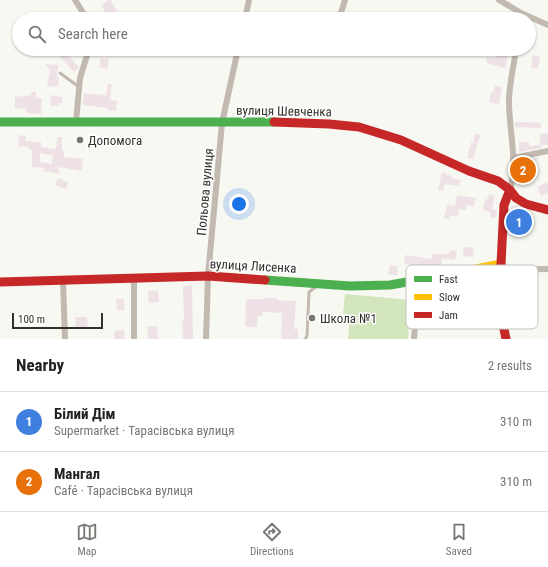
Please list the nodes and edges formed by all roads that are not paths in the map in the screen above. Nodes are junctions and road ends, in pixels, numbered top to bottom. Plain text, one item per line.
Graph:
1 (75, 0) edge
2 (249, 0) edge
3 (345, 0) edge
4 (499, 0) edge
5 (83, 12) edge
6 (246, 12) edge
7 (341, 12) edge
8 (516, 12) edge
9 (536, 20) edge
10 (548, 24) edge
11 (87, 56) edge
12 (236, 56) edge
13 (515, 56) edge
14 (60, 73) dead end
15 (79, 87) junction
16 (0, 122) edge
17 (76, 122) junction
18 (222, 122) junction
19 (548, 151) edge
20 (514, 158) junction
21 (510, 190) junction
22 (548, 210) edge
23 (502, 265) edge
24 (538, 269) edge
25 (548, 269) edge
26 (208, 276) junction
27 (134, 278) junction
28 (63, 280) junction
29 (0, 282) edge
30 (406, 283) edge
31 (320, 284) junction
32 (415, 329) edge
33 (504, 329) edge
34 (65, 339) edge
35 (134, 339) edge
36 (206, 339) edge
37 (305, 339) edge
38 (414, 339) edge
39 (506, 339) edge

1 - 5 street
2 - 6 street
3 - 7 street
4 - 8 street
9 - 10 street
11 - 15 street
12 - 18 street, Польова вулиця
13 - 20 street
14 - 15 lane
15 - 17 street
16 - 17 street, вулиця Шевченка
17 - 18 street, вулиця Шевченка
18 - 21 street, вулиця Шевченка
18 - 26 street, Польова вулиця
19 - 20 street
20 - 21 street
21 - 22 street, вулиця Шевченка
21 - 23 street
24 - 25 street
26 - 27 street, вулиця Лисенка
26 - 31 street, вулиця Лисенка
26 - 36 street, Польова вулиця
27 - 28 street, вулиця Лисенка
27 - 35 street
28 - 29 street, вулиця Лисенка
28 - 34 street
30 - 31 street, вулиця Лисенка
31 - 37 lane
32 - 38 street
33 - 39 street

